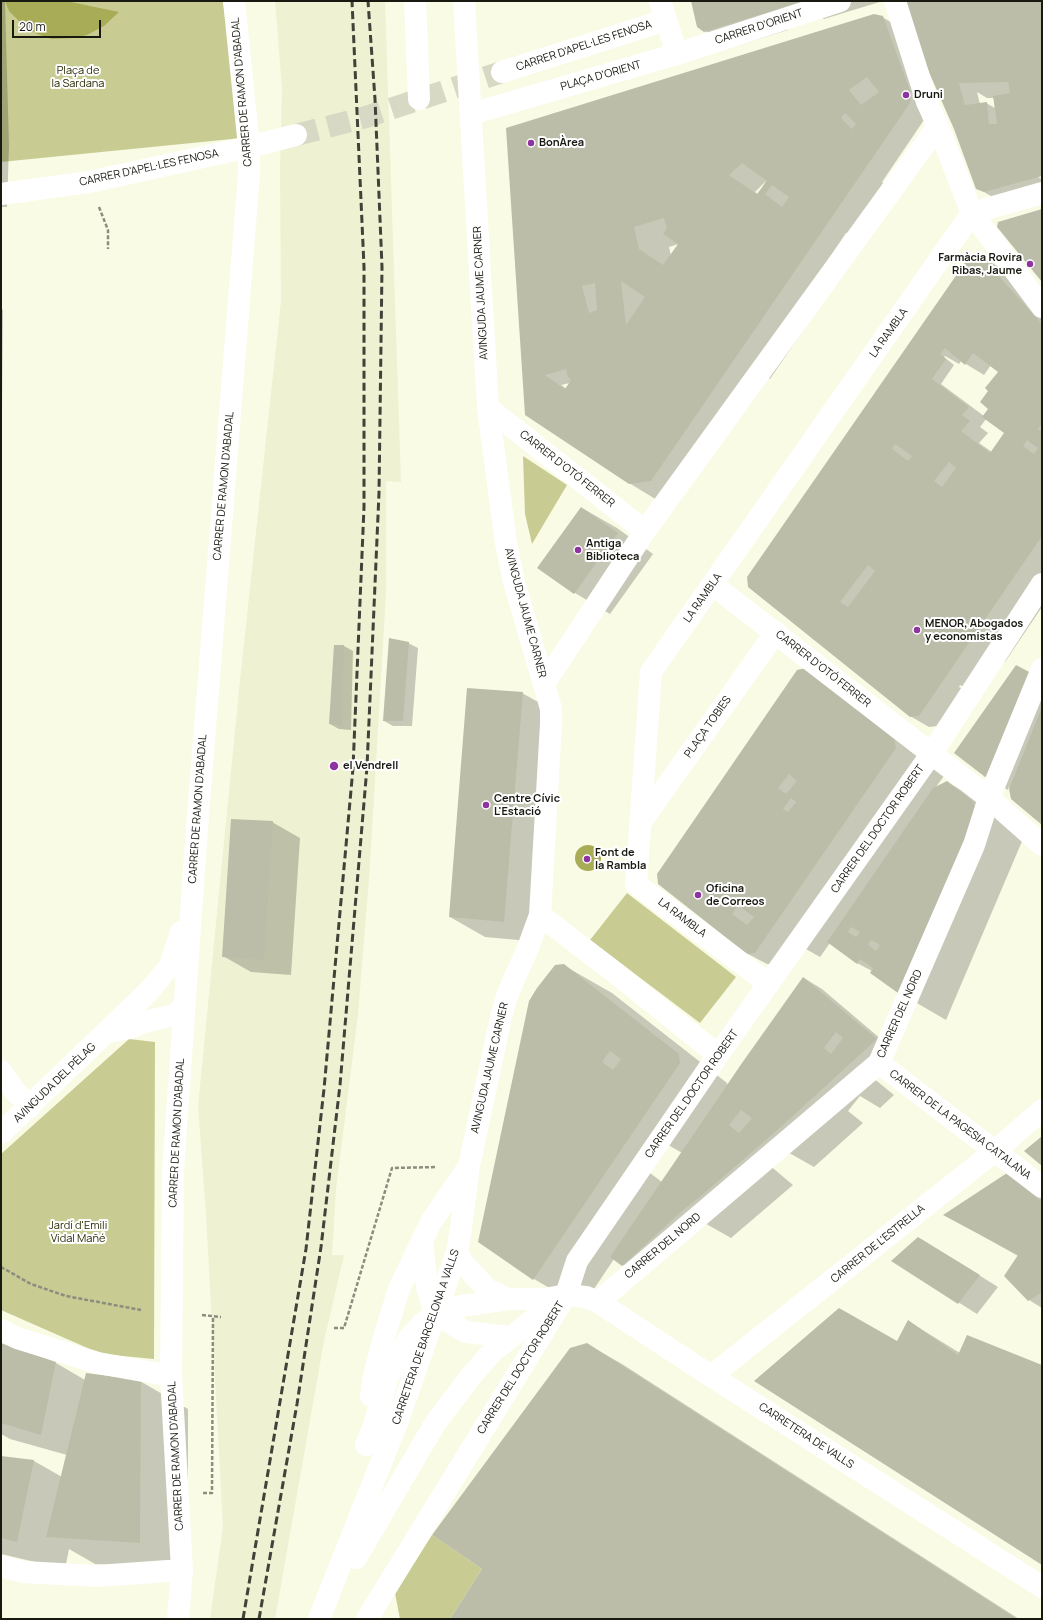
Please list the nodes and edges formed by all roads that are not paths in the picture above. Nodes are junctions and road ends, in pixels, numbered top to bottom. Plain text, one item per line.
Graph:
1 (234, 1) edge
2 (415, 1) edge
3 (464, 1) edge
4 (840, 1) edge
5 (895, 1) edge
6 (663, 11) edge
7 (677, 54) junction
8 (502, 72) tunnel mouth
9 (420, 99) dead end
10 (471, 114) junction
11 (938, 126) junction
12 (296, 135) tunnel mouth
13 (249, 147) junction
14 (1042, 193) edge
15 (1, 194) edge
16 (972, 214) junction
17 (1042, 307) edge
18 (488, 408) junction
19 (645, 531) junction
20 (1042, 584) edge
21 (713, 585) junction
22 (776, 632) junction
23 (1042, 669) edge
24 (544, 684) junction
25 (932, 753) junction
26 (989, 798) junction
27 (641, 822) junction
28 (1042, 845) edge
29 (192, 885) junction
30 (540, 915) junction
31 (768, 984) junction
32 (184, 1008) junction
33 (108, 1032) junction
34 (718, 1055) junction
35 (879, 1063) junction
36 (1, 1071) edge
37 (30, 1107) junction
38 (1042, 1110) edge
39 (1, 1133) edge
40 (995, 1151) junction
41 (469, 1166) junction
42 (1042, 1187) edge
43 (422, 1240) junction
44 (457, 1252) junction
45 (566, 1295) junction
46 (509, 1299) junction
47 (598, 1302) junction
48 (436, 1314) junction
49 (1, 1330) edge
50 (510, 1337) junction
51 (171, 1376) junction
52 (712, 1376) junction
53 (366, 1445) junction
54 (361, 1515) junction
55 (1, 1566) edge
56 (182, 1570) junction
57 (1042, 1587) edge
58 (178, 1619) edge
59 (320, 1619) edge
60 (367, 1619) edge

1 - 13 street, CARRER DE RAMON D'ABADAL
2 - 9 street
3 - 10 street, AVINGUDA JAUME CARNER
4 - 7 street, CARRER D'ORIENT
5 - 11 street
6 - 7 street
6 - 8 street, CARRER D'APEL·LES FENOSA
7 - 10 street, PLAÇA D'ORIENT
10 - 18 street, AVINGUDA JAUME CARNER
11 - 16 street
11 - 19 street
12 - 13 street, CARRER D'APEL·LES FENOSA
13 - 15 street, CARRER D'APEL·LES FENOSA
13 - 29 street, CARRER DE RAMON D'ABADAL
14 - 16 street
16 - 17 street
16 - 21 street, LA RAMBLA
18 - 19 street, CARRER D'OTÓ FERRER
18 - 24 street, AVINGUDA JAUME CARNER
19 - 24 street
20 - 25 street, CARRER DEL DOCTOR ROBERT
21 - 22 street, CARRER D'OTÓ FERRER
21 - 27 street, LA RAMBLA
22 - 25 street, CARRER D'OTÓ FERRER
22 - 27 street, PLAÇA TOBIES
23 - 26 street, CARRER DEL NORD
24 - 30 street, AVINGUDA JAUME CARNER
25 - 26 street, CARRER D'OTÓ FERRER
25 - 31 street, CARRER DEL DOCTOR ROBERT
26 - 28 street, CARRER D'OTÓ FERRER
26 - 35 street, CARRER DEL NORD
27 - 31 street, LA RAMBLA
29 - 32 street, CARRER DE RAMON D'ABADAL
29 - 33 street, AVINGUDA DEL PÈLAG
30 - 34 street
30 - 41 street, AVINGUDA JAUME CARNER
31 - 34 street, CARRER DEL DOCTOR ROBERT
32 - 33 street, AVINGUDA DEL PÈLAG
32 - 51 street, CARRER DE RAMON D'ABADAL
33 - 37 street, AVINGUDA DEL PÈLAG
34 - 45 street, CARRER DEL DOCTOR ROBERT
35 - 40 street, CARRER DE LA PAGESIA CATALANA
35 - 47 street, CARRER DEL NORD
36 - 37 street
37 - 39 street, AVINGUDA DEL PÈLAG
38 - 40 street, CARRER DE L'ESTRELLA
40 - 42 street, CARRER DE LA PAGESIA CATALANA
40 - 52 street, CARRER DE L'ESTRELLA
41 - 43 street, CARRETERA DE BARCELONA A VALLS
41 - 44 street, CARRETERA DE BARCELONA A VALLS
43 - 48 street
43 - 53 street, CARRETERA DE BARCELONA A VALLS
44 - 46 street
44 - 48 street, CARRETERA DE BARCELONA A VALLS
45 - 46 street, CARRETERA DE VALLS
45 - 47 street, CARRETERA DE VALLS
45 - 50 street
45 - 60 street, CARRER DEL DOCTOR ROBERT
46 - 48 street
47 - 52 street, CARRETERA DE VALLS
48 - 50 street
48 - 53 street
48 - 54 street, CARRETERA DE BARCELONA A VALLS
49 - 51 street
50 - 59 street
51 - 56 street, CARRER DE RAMON D'ABADAL
52 - 57 street, CARRETERA DE VALLS
53 - 54 street, CARRETERA DE BARCELONA A VALLS
54 - 59 street, CARRETERA DE BARCELONA A VALLS
55 - 56 street
56 - 58 street, CARRER DE RAMON D'ABADAL

